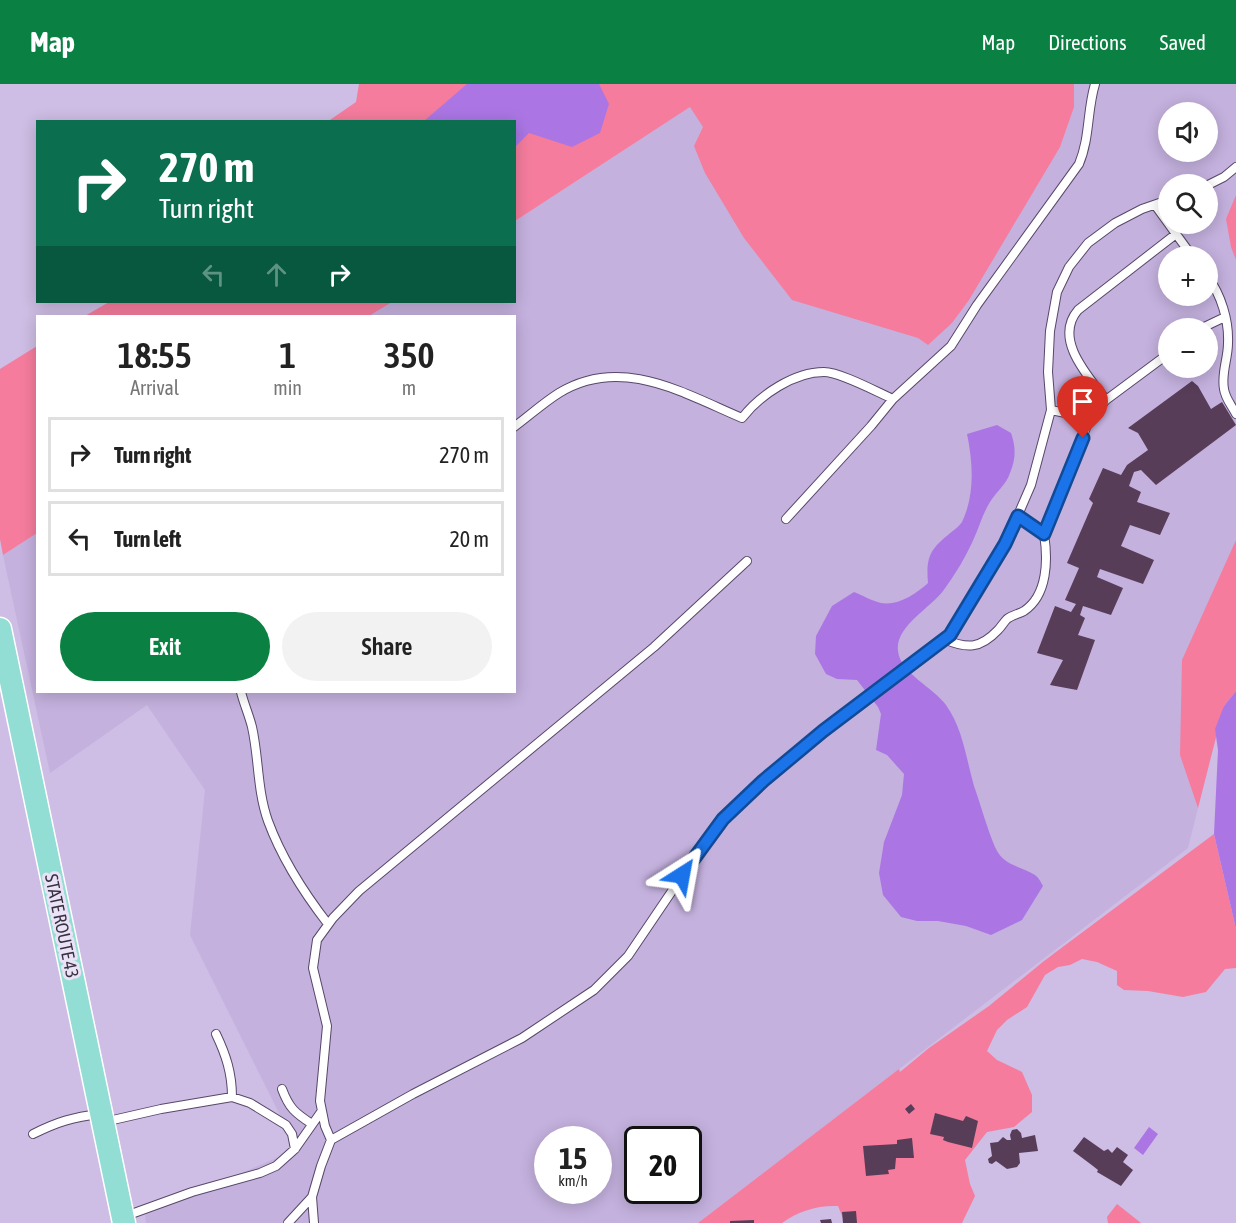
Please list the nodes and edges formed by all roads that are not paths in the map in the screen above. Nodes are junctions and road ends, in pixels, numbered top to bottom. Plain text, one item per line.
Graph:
1 (1095, 84) edge
2 (1236, 166) edge
3 (1218, 180) edge
4 (1158, 204) edge
5 (1155, 205) junction
6 (1158, 209) edge
7 (1176, 234) joint
8 (1185, 246) edge
9 (1218, 293) edge
10 (1225, 317) junction
11 (1218, 320) edge
12 (1158, 361) edge
13 (893, 399) junction
14 (1106, 400) junction
15 (1051, 410) junction
16 (1236, 414) edge
17 (1090, 418) junction
18 (516, 425) edge
19 (1018, 516) junction
20 (786, 519) dead end
21 (1044, 534) junction
22 (747, 561) dead end
23 (0, 629) edge
24 (944, 639) junction
25 (242, 693) edge
26 (328, 924) junction
27 (216, 1034) dead end
28 (282, 1089) dead end
29 (232, 1097) junction
30 (321, 1112) junction
31 (102, 1118) junction
32 (312, 1124) junction
33 (33, 1134) dead end
34 (331, 1140) junction
35 (295, 1149) junction
36 (312, 1197) junction
37 (129, 1218) edge
38 (288, 1223) edge
39 (314, 1223) edge

1 - 13 lane
2 - 3 lane
4 - 5 lane
5 - 6 lane
5 - 15 lane
7 - 8 lane
7 - 14 lane
9 - 10 lane
10 - 11 lane
10 - 16 lane
12 - 14 lane
13 - 18 lane
13 - 20 lane
14 - 17 lane
15 - 17 lane
15 - 19 lane
17 - 21 lane
19 - 21 lane
19 - 24 lane
21 - 24 lane
22 - 26 lane
23 - 31 main road, STATE ROUTE 43
24 - 34 lane
25 - 26 lane
26 - 30 lane
27 - 29 lane
28 - 32 lane
29 - 31 lane
29 - 35 lane
30 - 32 lane
30 - 34 lane
31 - 33 lane
31 - 37 main road, STATE ROUTE 43
32 - 35 lane
34 - 36 lane
35 - 37 lane
36 - 38 lane
36 - 39 lane

